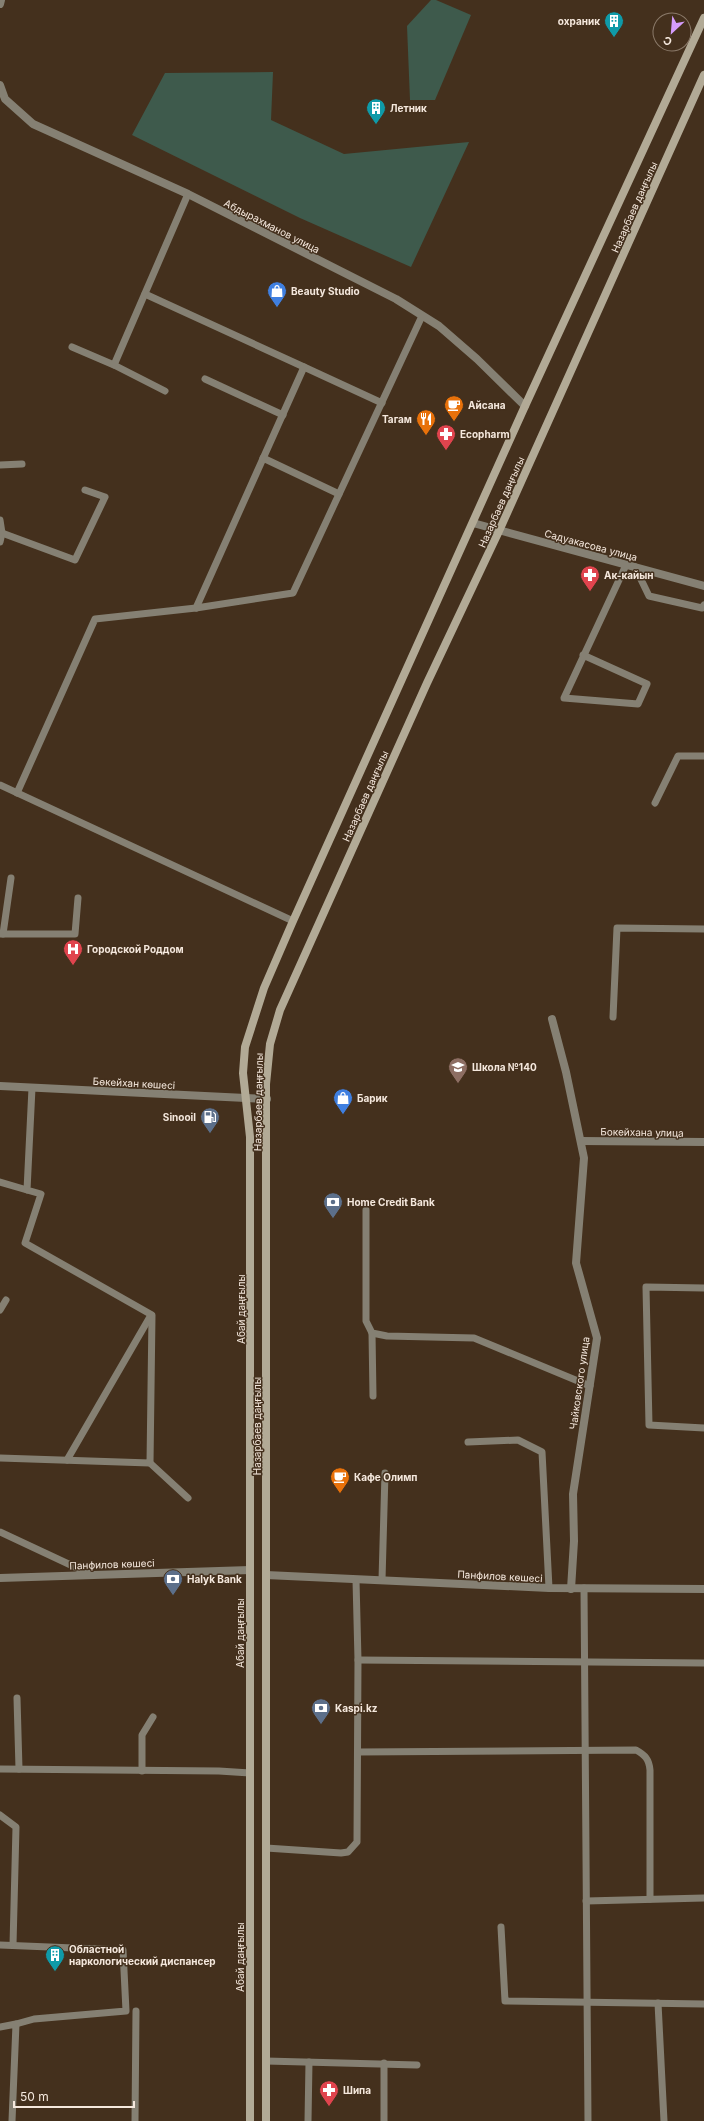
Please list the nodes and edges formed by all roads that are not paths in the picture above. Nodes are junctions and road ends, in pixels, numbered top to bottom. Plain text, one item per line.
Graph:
1 (1, 0) edge
2 (0, 4) edge
3 (704, 18) edge
4 (702, 28) edge
5 (704, 75) edge
6 (0, 85) edge
7 (188, 194) junction
8 (145, 294) junction
9 (422, 316) junction
10 (72, 347) dead end
11 (114, 365) junction
12 (304, 367) junction
13 (205, 379) dead end
14 (165, 391) dead end
15 (382, 403) junction
16 (526, 406) junction
17 (282, 415) junction
18 (263, 458) junction
19 (22, 464) dead end
20 (0, 465) edge
21 (85, 490) dead end
22 (339, 494) junction
23 (0, 520) edge
24 (473, 523) junction
25 (500, 531) junction
26 (2, 533) junction
27 (0, 542) edge
28 (626, 565) junction
29 (635, 567) junction
30 (704, 586) edge
31 (704, 605) edge
32 (196, 608) junction
33 (584, 655) junction
34 (704, 756) edge
35 (0, 785) edge
36 (17, 793) junction
37 (655, 803) dead end
38 (11, 878) dead end
39 (78, 898) dead end
40 (293, 921) junction
41 (704, 929) edge
42 (1, 934) edge
43 (613, 1017) dead end
44 (552, 1019) dead end
45 (0, 1086) edge
46 (32, 1088) junction
47 (246, 1098) junction
48 (267, 1099) junction
49 (581, 1141) junction
50 (704, 1142) edge
51 (0, 1182) edge
52 (27, 1190) junction
53 (366, 1210) dead end
54 (704, 1288) edge
55 (6, 1300) dead end
56 (0, 1310) edge
57 (152, 1315) junction
58 (372, 1333) junction
59 (590, 1386) junction
60 (372, 1396) dead end
61 (704, 1428) edge
62 (468, 1442) dead end
63 (0, 1458) edge
64 (67, 1460) junction
65 (150, 1463) junction
66 (385, 1473) dead end
67 (188, 1498) dead end
68 (0, 1532) edge
69 (250, 1570) junction
70 (92, 1575) junction
71 (266, 1575) junction
72 (0, 1578) edge
73 (356, 1580) junction
74 (382, 1580) junction
75 (549, 1588) junction
76 (571, 1588) junction
77 (584, 1588) junction
78 (704, 1589) edge
79 (358, 1660) junction
80 (585, 1661) junction
81 (704, 1663) edge
82 (17, 1698) dead end
83 (153, 1717) dead end
84 (585, 1750) junction
85 (358, 1752) junction
86 (0, 1769) edge
87 (19, 1769) junction
88 (142, 1771) junction
89 (250, 1774) junction
90 (0, 1815) edge
91 (266, 1848) junction
92 (704, 1898) edge
93 (650, 1899) junction
94 (586, 1901) junction
95 (501, 1927) dead end
96 (0, 1945) edge
97 (13, 1945) junction
98 (587, 2002) junction
99 (658, 2003) junction
100 (704, 2004) edge
101 (136, 2011) dead end
102 (16, 2024) junction
103 (0, 2027) edge
104 (266, 2061) junction
105 (310, 2062) junction
106 (384, 2063) junction
107 (417, 2065) dead end
108 (12, 2121) edge
109 (135, 2121) edge
110 (250, 2121) edge
111 (266, 2121) edge
112 (308, 2121) edge
113 (384, 2121) edge
114 (588, 2121) edge
115 (664, 2121) edge

1 - 2 street
3 - 4 main road, Назарбаев даңғылы
4 - 16 main road, Назарбаев даңғылы
5 - 25 main road, Назарбаев даңғылы
6 - 7 street, Абдырахманов улица
7 - 8 lane
7 - 9 street, Абдырахманов улица
8 - 11 lane
8 - 12 lane
9 - 15 lane
9 - 16 street, Абдырахманов улица
10 - 11 lane
11 - 14 lane
12 - 15 lane
12 - 17 lane
13 - 17 lane
15 - 22 lane
16 - 24 main road, Назарбаев даңғылы
17 - 18 lane
18 - 22 lane
18 - 32 lane
19 - 20 lane
21 - 26 lane
22 - 32 lane
23 - 26 lane
24 - 25 street, Садуакасова улица
24 - 40 main road, Назарбаев даңғылы
25 - 28 street, Садуакасова улица
25 - 48 main road, Назарбаев даңғылы
26 - 27 lane
28 - 29 street, Садуакасова улица
28 - 33 lane
29 - 30 street, Садуакасова улица
29 - 31 lane
32 - 36 lane
33 - 33 lane
34 - 37 lane
35 - 36 lane
36 - 40 lane
38 - 42 lane
39 - 42 lane
40 - 47 main road, Назарбаев даңғылы
41 - 43 lane
44 - 49 street, Чайковского улица
45 - 46 street, Бөкейхан көшесі
46 - 47 street, Бөкейхан көшесі
46 - 52 lane
47 - 48 street, Бөкейхан көшесі
47 - 69 main road, Абай даңғылы
48 - 71 main road, Назарбаев даңғылы
49 - 50 street, Бокейхана улица
49 - 59 street, Чайковского улица
51 - 52 lane
52 - 57 lane
53 - 58 lane
54 - 61 lane
55 - 56 lane
57 - 64 lane
57 - 65 lane
58 - 59 lane
58 - 60 lane
59 - 76 street, Чайковского улица
62 - 75 lane
63 - 64 lane
64 - 65 lane
65 - 67 lane
66 - 74 lane
68 - 70 lane
69 - 70 street, Панфилов көшесі
69 - 89 main road, Абай даңғылы
70 - 72 street, Панфилов көшесі
71 - 73 street, Панфилов көшесі
71 - 91 main road
73 - 74 street, Панфилов көшесі
73 - 79 lane
74 - 75 street, Панфилов көшесі
75 - 76 street, Панфилов көшесі
76 - 77 street, Панфилов көшесі
77 - 78 street, Панфилов көшесі
77 - 80 lane
79 - 80 lane
79 - 85 lane
80 - 81 lane
80 - 84 lane
82 - 87 lane
83 - 88 lane
84 - 85 lane
84 - 93 lane
84 - 94 lane
85 - 91 lane
86 - 87 lane
87 - 88 lane
88 - 89 lane
89 - 110 main road, Абай даңғылы
90 - 97 lane
91 - 104 main road
92 - 93 lane
93 - 94 lane
94 - 98 lane
95 - 98 lane
96 - 97 lane
97 - 102 lane
98 - 99 lane
98 - 114 lane
99 - 100 lane
99 - 115 lane
101 - 109 lane
102 - 103 lane
102 - 108 lane
104 - 105 lane
104 - 111 main road
105 - 106 lane
105 - 112 lane
106 - 107 lane
106 - 113 lane

